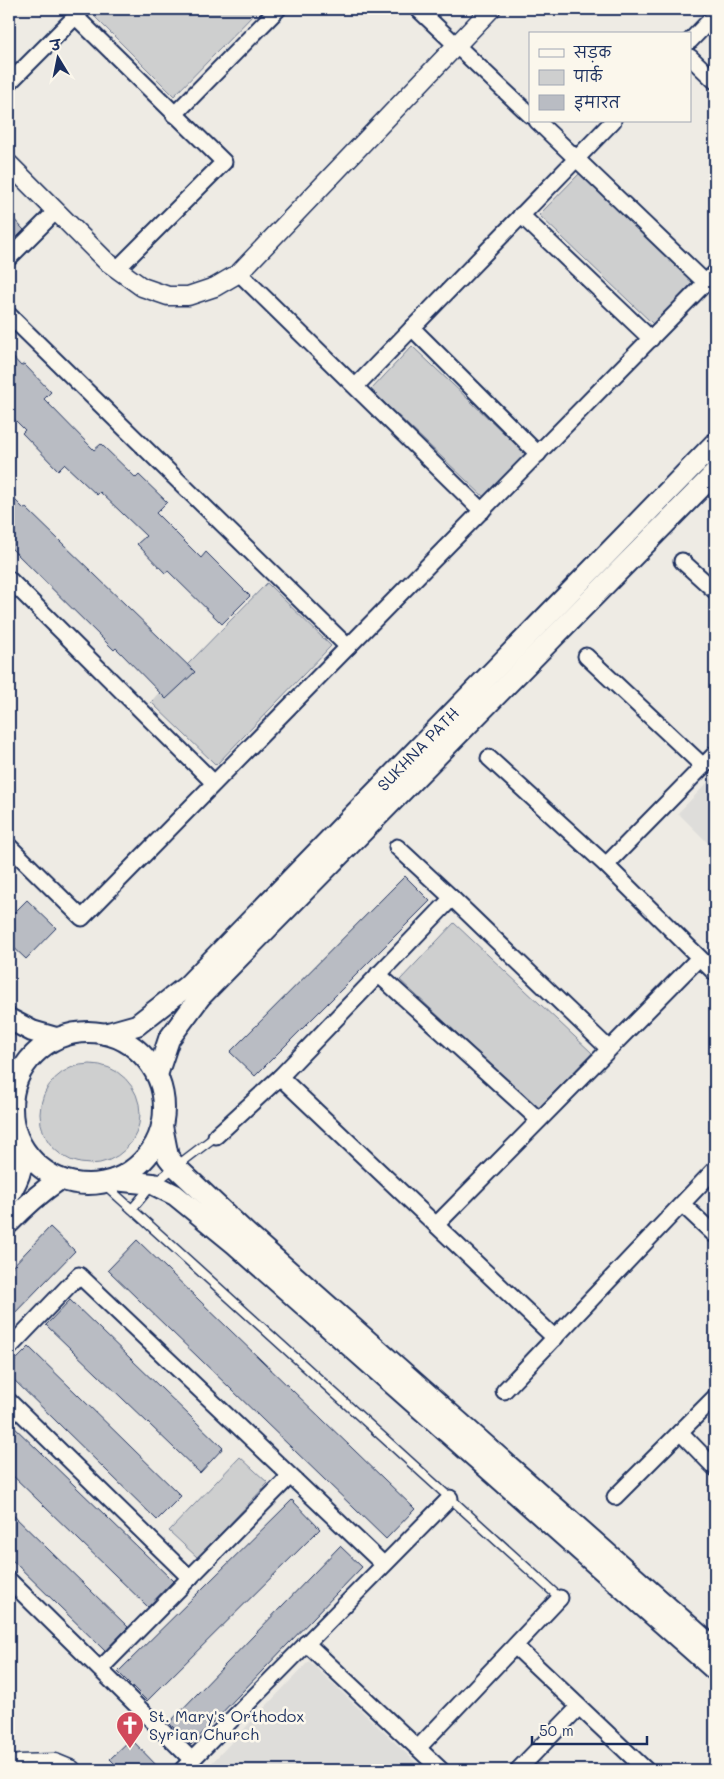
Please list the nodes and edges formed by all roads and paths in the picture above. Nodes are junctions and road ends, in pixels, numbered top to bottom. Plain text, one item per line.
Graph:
1 (278, 9) edge
2 (418, 9) edge
3 (491, 9) edge
4 (79, 13) edge
5 (715, 15) edge
6 (692, 39) edge
7 (456, 45) junction
8 (692, 59) edge
9 (715, 81) edge
10 (9, 83) edge
11 (529, 114) edge
12 (174, 115) junction
13 (538, 122) edge
14 (611, 122) edge
15 (577, 158) junction
16 (9, 164) edge
17 (56, 211) junction
18 (521, 215) junction
19 (9, 258) edge
20 (117, 269) junction
21 (239, 273) junction
22 (710, 278) edge
23 (9, 315) edge
24 (412, 328) junction
25 (651, 339) junction
26 (356, 386) junction
27 (715, 443) edge
28 (538, 454) junction
29 (715, 473) edge
30 (482, 511) junction
31 (682, 561) dead end
32 (9, 579) edge
33 (715, 591) edge
34 (348, 647) junction
35 (586, 656) dead end
36 (715, 754) edge
37 (489, 758) dead end
38 (703, 766) junction
39 (214, 783) junction
40 (9, 846) edge
41 (397, 847) dead end
42 (606, 865) junction
43 (452, 898) junction
44 (699, 958) junction
45 (715, 972) edge
46 (378, 974) junction
47 (9, 1019) edge
48 (105, 1034) junction
49 (56, 1038) junction
50 (609, 1049) junction
51 (12, 1072) edge
52 (157, 1075) junction
53 (280, 1076) junction
54 (539, 1120) junction
55 (162, 1126) junction
56 (216, 1136) joint
57 (20, 1144) junction
58 (176, 1167) junction
59 (715, 1169) edge
60 (60, 1179) junction
61 (108, 1181) junction
62 (153, 1184) junction
63 (9, 1195) edge
64 (682, 1204) junction
65 (132, 1209) junction
66 (9, 1223) edge
67 (436, 1225) junction
68 (715, 1235) edge
69 (555, 1338) junction
70 (9, 1348) edge
71 (504, 1391) dead end
72 (715, 1397) edge
73 (9, 1401) edge
74 (680, 1432) junction
75 (715, 1468) edge
76 (290, 1476) junction
77 (615, 1497) dead end
78 (450, 1498) junction
79 (382, 1564) junction
80 (190, 1578) junction
81 (9, 1580) edge
82 (560, 1598) joint
83 (306, 1643) junction
84 (515, 1646) junction
85 (715, 1650) edge
86 (100, 1669) junction
87 (715, 1670) edge
88 (579, 1707) junction
89 (418, 1748) junction
90 (187, 1765) edge
91 (9, 1768) edge
92 (72, 1770) edge
93 (441, 1770) edge
94 (518, 1770) edge
95 (646, 1770) edge

1 - 12 street
2 - 7 street
3 - 7 street
4 - 10 street
4 - 12 street
5 - 6 street
7 - 11 street
7 - 21 street
8 - 9 street
12 - 20 street
13 - 15 street
14 - 15 street
15 - 18 street
15 - 22 street
16 - 17 street
17 - 19 street
17 - 20 street
18 - 24 street
18 - 25 street
20 - 21 street
21 - 26 street
22 - 25 street
23 - 34 street
24 - 26 street
24 - 28 street
25 - 28 street
26 - 30 street
27 - 48 main road, SUKHNA PATH
28 - 30 street
29 - 52 main road, SUKHNA PATH
30 - 34 street
31 - 33 street
32 - 39 street
34 - 39 street
35 - 38 street
36 - 38 street
37 - 42 street
38 - 42 street
39 - 40 street
41 - 43 street
42 - 44 street
43 - 46 street
43 - 50 street
44 - 45 street
44 - 50 street
46 - 53 street
46 - 54 street
47 - 49 main road
48 - 49 main road
48 - 52 main road
49 - 51 main road
50 - 54 street
51 - 57 main road
52 - 55 main road
53 - 56 street
53 - 67 street
54 - 67 street
55 - 58 main road
55 - 61 main road
56 - 58 lane
57 - 60 main road
57 - 63 main road
58 - 62 lane
58 - 85 main road
59 - 64 street
60 - 61 main road
60 - 66 main road
61 - 62 main road
61 - 65 lane
62 - 65 lane
62 - 87 main road
64 - 68 street
64 - 69 street
65 - 78 lane
67 - 69 street
69 - 71 street
70 - 76 street
72 - 74 street
73 - 80 street
74 - 75 street
74 - 77 street
76 - 79 street
76 - 80 street
78 - 79 street
78 - 82 lane
79 - 83 street
80 - 86 street
81 - 86 street
82 - 84 street
83 - 89 street
83 - 90 street
84 - 88 street
84 - 89 street
86 - 90 street
88 - 94 street
88 - 95 street
89 - 93 street
91 - 92 street

